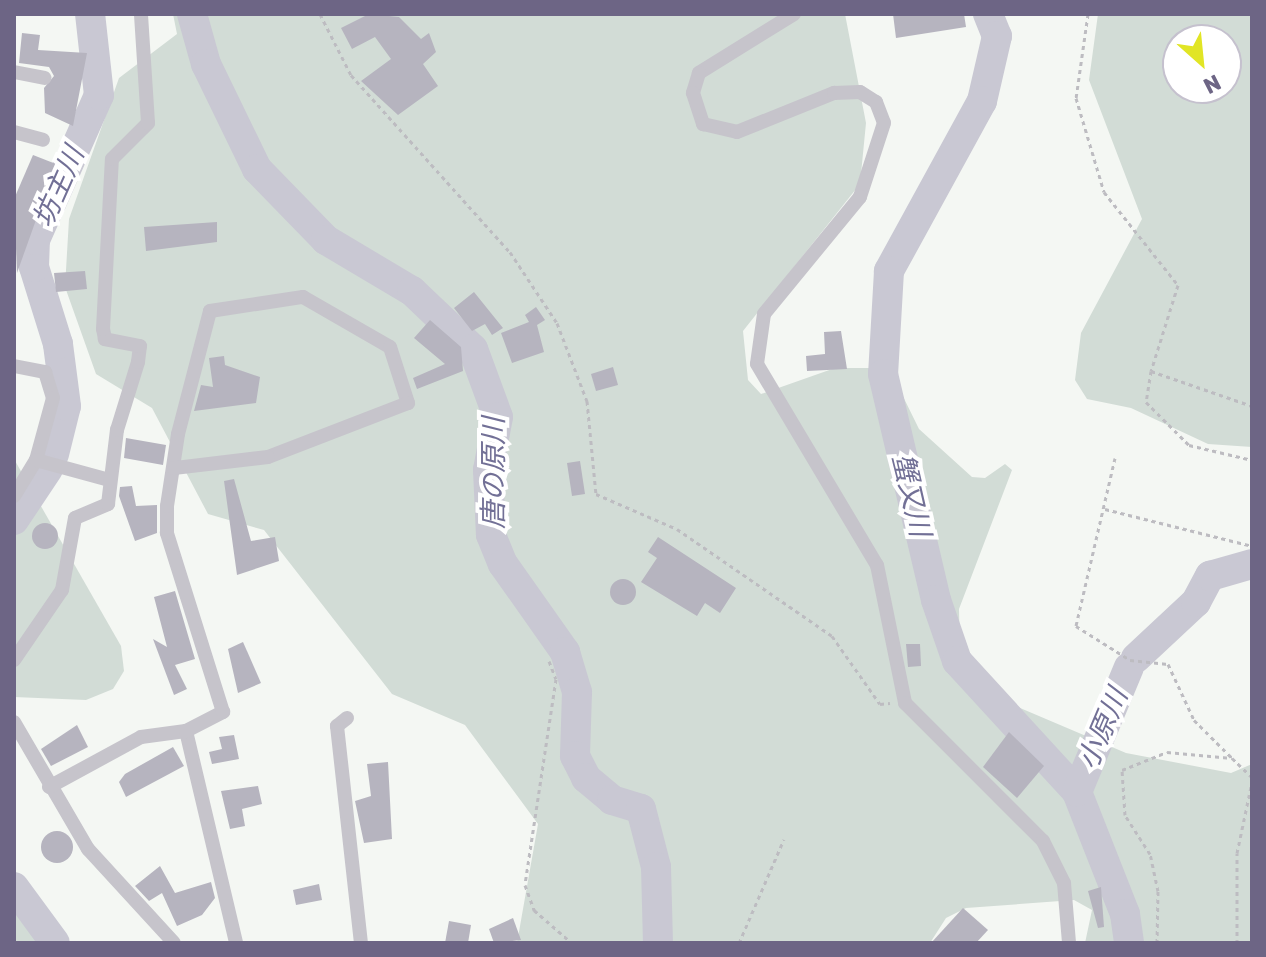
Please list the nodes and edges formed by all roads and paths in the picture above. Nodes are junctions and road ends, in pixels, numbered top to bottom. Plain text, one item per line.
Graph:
1 (141, 14) edge
2 (320, 14) edge
3 (794, 14) edge
4 (1088, 14) edge
5 (14, 72) edge
6 (44, 78) dead end
7 (14, 132) edge
8 (43, 140) dead end
9 (14, 366) edge
10 (1151, 371) junction
11 (1252, 406) edge
12 (1115, 458) dead end
13 (36, 460) junction
14 (1252, 460) edge
15 (174, 468) junction
16 (109, 480) junction
17 (14, 496) edge
18 (1105, 509) junction
19 (1252, 546) edge
20 (14, 660) edge
21 (549, 661) dead end
22 (905, 703) junction
23 (347, 718) dead end
24 (14, 722) edge
25 (186, 731) junction
26 (1232, 758) junction
27 (1252, 779) edge
28 (49, 787) junction
29 (784, 839) dead end
30 (174, 943) edge
31 (236, 943) edge
32 (361, 943) edge
33 (572, 943) edge
34 (739, 943) edge
35 (1069, 943) edge
36 (1157, 943) edge
37 (1237, 943) edge

1 - 16 street
2 - 22 path
3 - 22 street
4 - 10 path
5 - 6 street
7 - 8 street
9 - 13 street
10 - 11 path
10 - 14 path
12 - 18 path
13 - 16 street
13 - 17 street
15 - 15 street
15 - 25 street
16 - 20 street
18 - 19 path
18 - 26 path
21 - 33 path
22 - 35 street
23 - 32 street
24 - 28 street
25 - 28 street
25 - 31 street
26 - 27 path
26 - 36 path
27 - 37 path
28 - 30 street
29 - 34 path

